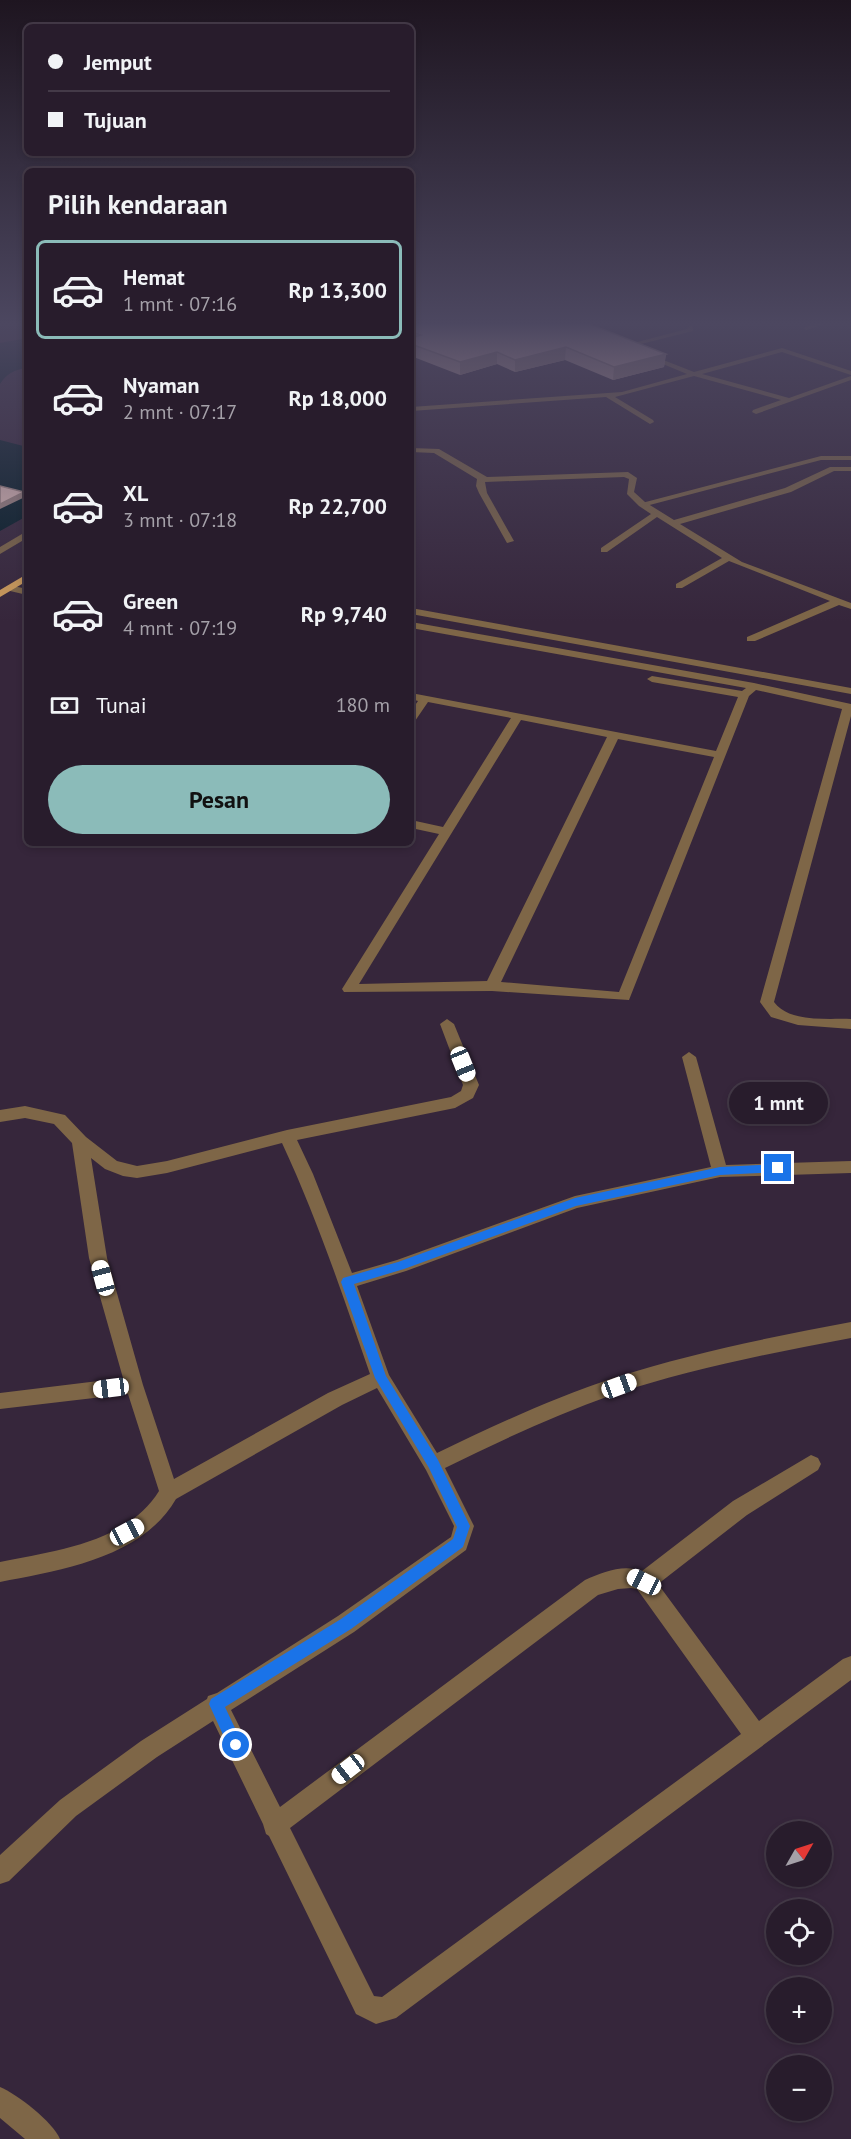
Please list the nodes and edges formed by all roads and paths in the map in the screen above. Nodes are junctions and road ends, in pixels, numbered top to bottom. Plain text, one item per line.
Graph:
1 (414, 448) edge
2 (851, 458) edge
3 (851, 469) edge
4 (481, 478) junction
5 (642, 504) junction
6 (658, 513) junction
7 (673, 523) junction
8 (24, 536) edge
9 (510, 541) dead end
10 (604, 550) dead end
11 (0, 551) edge
12 (728, 558) junction
13 (24, 579) edge
14 (680, 586) dead end
15 (5, 591) edge
16 (24, 592) edge
17 (837, 602) junction
18 (851, 606) edge
19 (414, 612) edge
20 (414, 626) edge
21 (414, 635) edge
22 (751, 639) dead end
23 (749, 691) junction
24 (851, 691) edge
25 (414, 697) edge
26 (425, 699) junction
27 (850, 707) edge
28 (414, 715) edge
29 (518, 716) junction
30 (614, 735) junction
31 (720, 755) junction
32 (414, 825) edge
33 (447, 832) junction
34 (492, 987) junction
35 (447, 1024) dead end
36 (851, 1024) edge
37 (689, 1057) dead end
38 (0, 1116) edge
39 (286, 1136) junction
40 (80, 1142) junction
41 (851, 1167) edge
42 (720, 1171) junction
43 (347, 1282) junction
44 (851, 1330) edge
45 (381, 1378) junction
46 (134, 1385) junction
47 (0, 1401) edge
48 (433, 1464) junction
49 (811, 1464) dead end
50 (169, 1492) junction
51 (0, 1572) edge
52 (644, 1582) junction
53 (851, 1667) edge
54 (216, 1704) junction
55 (757, 1738) junction
56 (274, 1826) junction
57 (0, 1872) edge
58 (0, 2100) edge
59 (46, 2139) edge

1 - 4 street
2 - 5 street
3 - 7 street
4 - 5 street
4 - 9 street
5 - 6 street
6 - 7 street
6 - 10 street
7 - 12 street
8 - 11 street
12 - 14 street
12 - 17 street
13 - 15 main road
15 - 16 street
17 - 18 street
17 - 22 street
19 - 24 street
20 - 23 street
21 - 23 street
23 - 27 street
23 - 31 street
25 - 26 street
26 - 28 street
26 - 29 street
27 - 36 street
29 - 30 street
29 - 33 street
30 - 31 street
30 - 34 street
31 - 34 street
32 - 33 street
33 - 34 street
35 - 39 street
37 - 42 street
38 - 40 street
39 - 40 street
39 - 43 street
40 - 46 street
41 - 42 street
42 - 43 street
43 - 45 street
44 - 48 street
45 - 48 street
45 - 50 street
46 - 47 street
46 - 50 street
48 - 54 street
49 - 52 street
50 - 51 street
52 - 55 street
52 - 56 street
53 - 55 street
54 - 56 street
54 - 57 street
55 - 56 street
58 - 59 street

